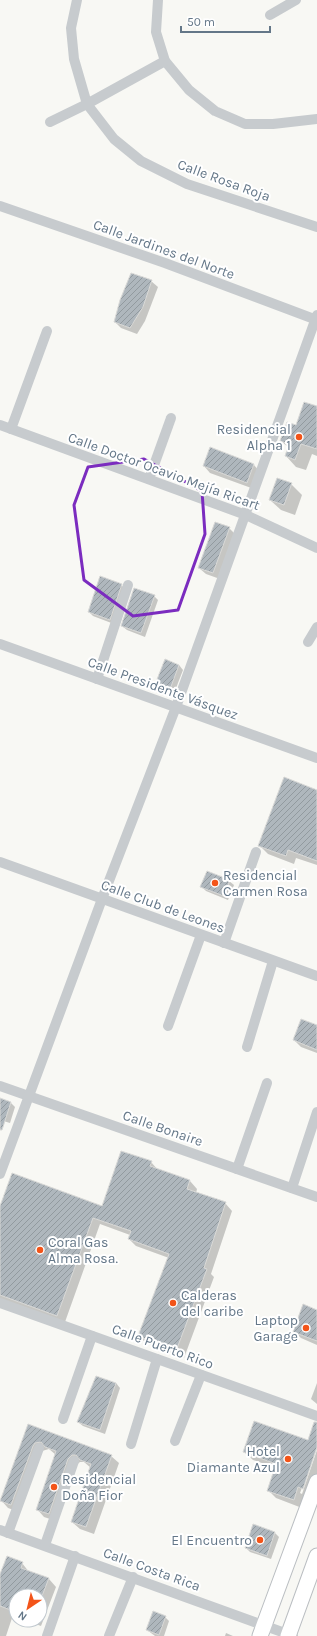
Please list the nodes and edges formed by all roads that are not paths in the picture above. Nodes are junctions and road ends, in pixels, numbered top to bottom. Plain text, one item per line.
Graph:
1 (77, 0) edge
2 (158, 0) edge
3 (296, 0) edge
4 (270, 15) dead end
5 (165, 61) junction
6 (87, 104) junction
7 (317, 119) edge
8 (50, 122) dead end
9 (0, 206) edge
10 (317, 227) edge
11 (316, 318) edge
12 (47, 332) dead end
13 (170, 418) dead end
14 (0, 425) edge
15 (11, 430) junction
16 (149, 479) junction
17 (246, 515) junction
18 (317, 548) edge
19 (128, 585) dead end
20 (317, 627) edge
21 (308, 642) dead end
22 (0, 644) edge
23 (96, 679) junction
24 (176, 707) junction
25 (317, 758) edge
26 (256, 852) dead end
27 (0, 862) edge
28 (102, 899) junction
29 (201, 935) junction
30 (224, 943) junction
31 (273, 961) junction
32 (317, 976) edge
33 (168, 1026) dead end
34 (248, 1047) dead end
35 (267, 1083) dead end
36 (0, 1086) edge
37 (29, 1097) junction
38 (317, 1112) edge
39 (237, 1169) junction
40 (0, 1174) edge
41 (292, 1188) junction
42 (317, 1197) edge
43 (0, 1303) edge
44 (92, 1336) junction
45 (157, 1359) junction
46 (201, 1375) junction
47 (317, 1416) edge
48 (63, 1419) dead end
49 (175, 1441) dead end
50 (131, 1444) dead end
51 (39, 1448) dead end
52 (74, 1461) dead end
53 (317, 1482) edge
54 (4, 1531) edge
55 (45, 1545) junction
56 (75, 1556) junction
57 (317, 1556) edge
58 (133, 1577) junction
59 (262, 1630) edge
60 (290, 1635) edge
61 (46, 1636) edge
62 (109, 1636) edge

1 - 6 street, Calle Rosa Roja
2 - 5 street
3 - 4 street
5 - 6 street
5 - 7 street
6 - 8 street
6 - 10 street, Calle Rosa Roja
9 - 11 street, Calle Jardines del Norte
11 - 17 street
12 - 15 street
13 - 16 street
14 - 15 street, Calle Doctor Ocavio Mejía Ricart
15 - 16 street, Calle Doctor Ocavio Mejía Ricart
16 - 17 street, Calle Doctor Ocavio Mejía Ricart
17 - 18 street, Calle Doctor Ocavio Mejía Ricart
17 - 24 street
19 - 23 street
20 - 21 street
22 - 23 street, Calle Presidente Vásquez
23 - 24 street, Calle Presidente Vásquez
24 - 25 street, Calle Presidente Vásquez
24 - 28 street
26 - 30 street
27 - 28 street, Calle Club de Leones
28 - 29 street, Calle Club de Leones
28 - 37 street
29 - 30 street, Calle Club de Leones
29 - 33 street
30 - 31 street, Calle Club de Leones
31 - 32 street, Calle Club de Leones
31 - 34 street
35 - 39 street
36 - 37 street, Calle Bonaire
37 - 39 street, Calle Bonaire
37 - 40 street
38 - 41 street
39 - 41 street, Calle Bonaire
41 - 42 street, Calle Bonaire
43 - 44 street, Calle Puerto Rico
44 - 45 street, Calle Puerto Rico
44 - 48 street
45 - 46 street, Calle Puerto Rico
45 - 50 street
46 - 47 street, Calle Puerto Rico
46 - 49 street
51 - 54 street
52 - 55 street
53 - 59 main road
54 - 55 street, Calle Costa Rica
55 - 56 street, Calle Costa Rica
56 - 58 street, Calle Costa Rica
56 - 61 street
57 - 60 main road
58 - 59 street, Calle Costa Rica
58 - 62 street
59 - 60 street, Calle Costa Rica

